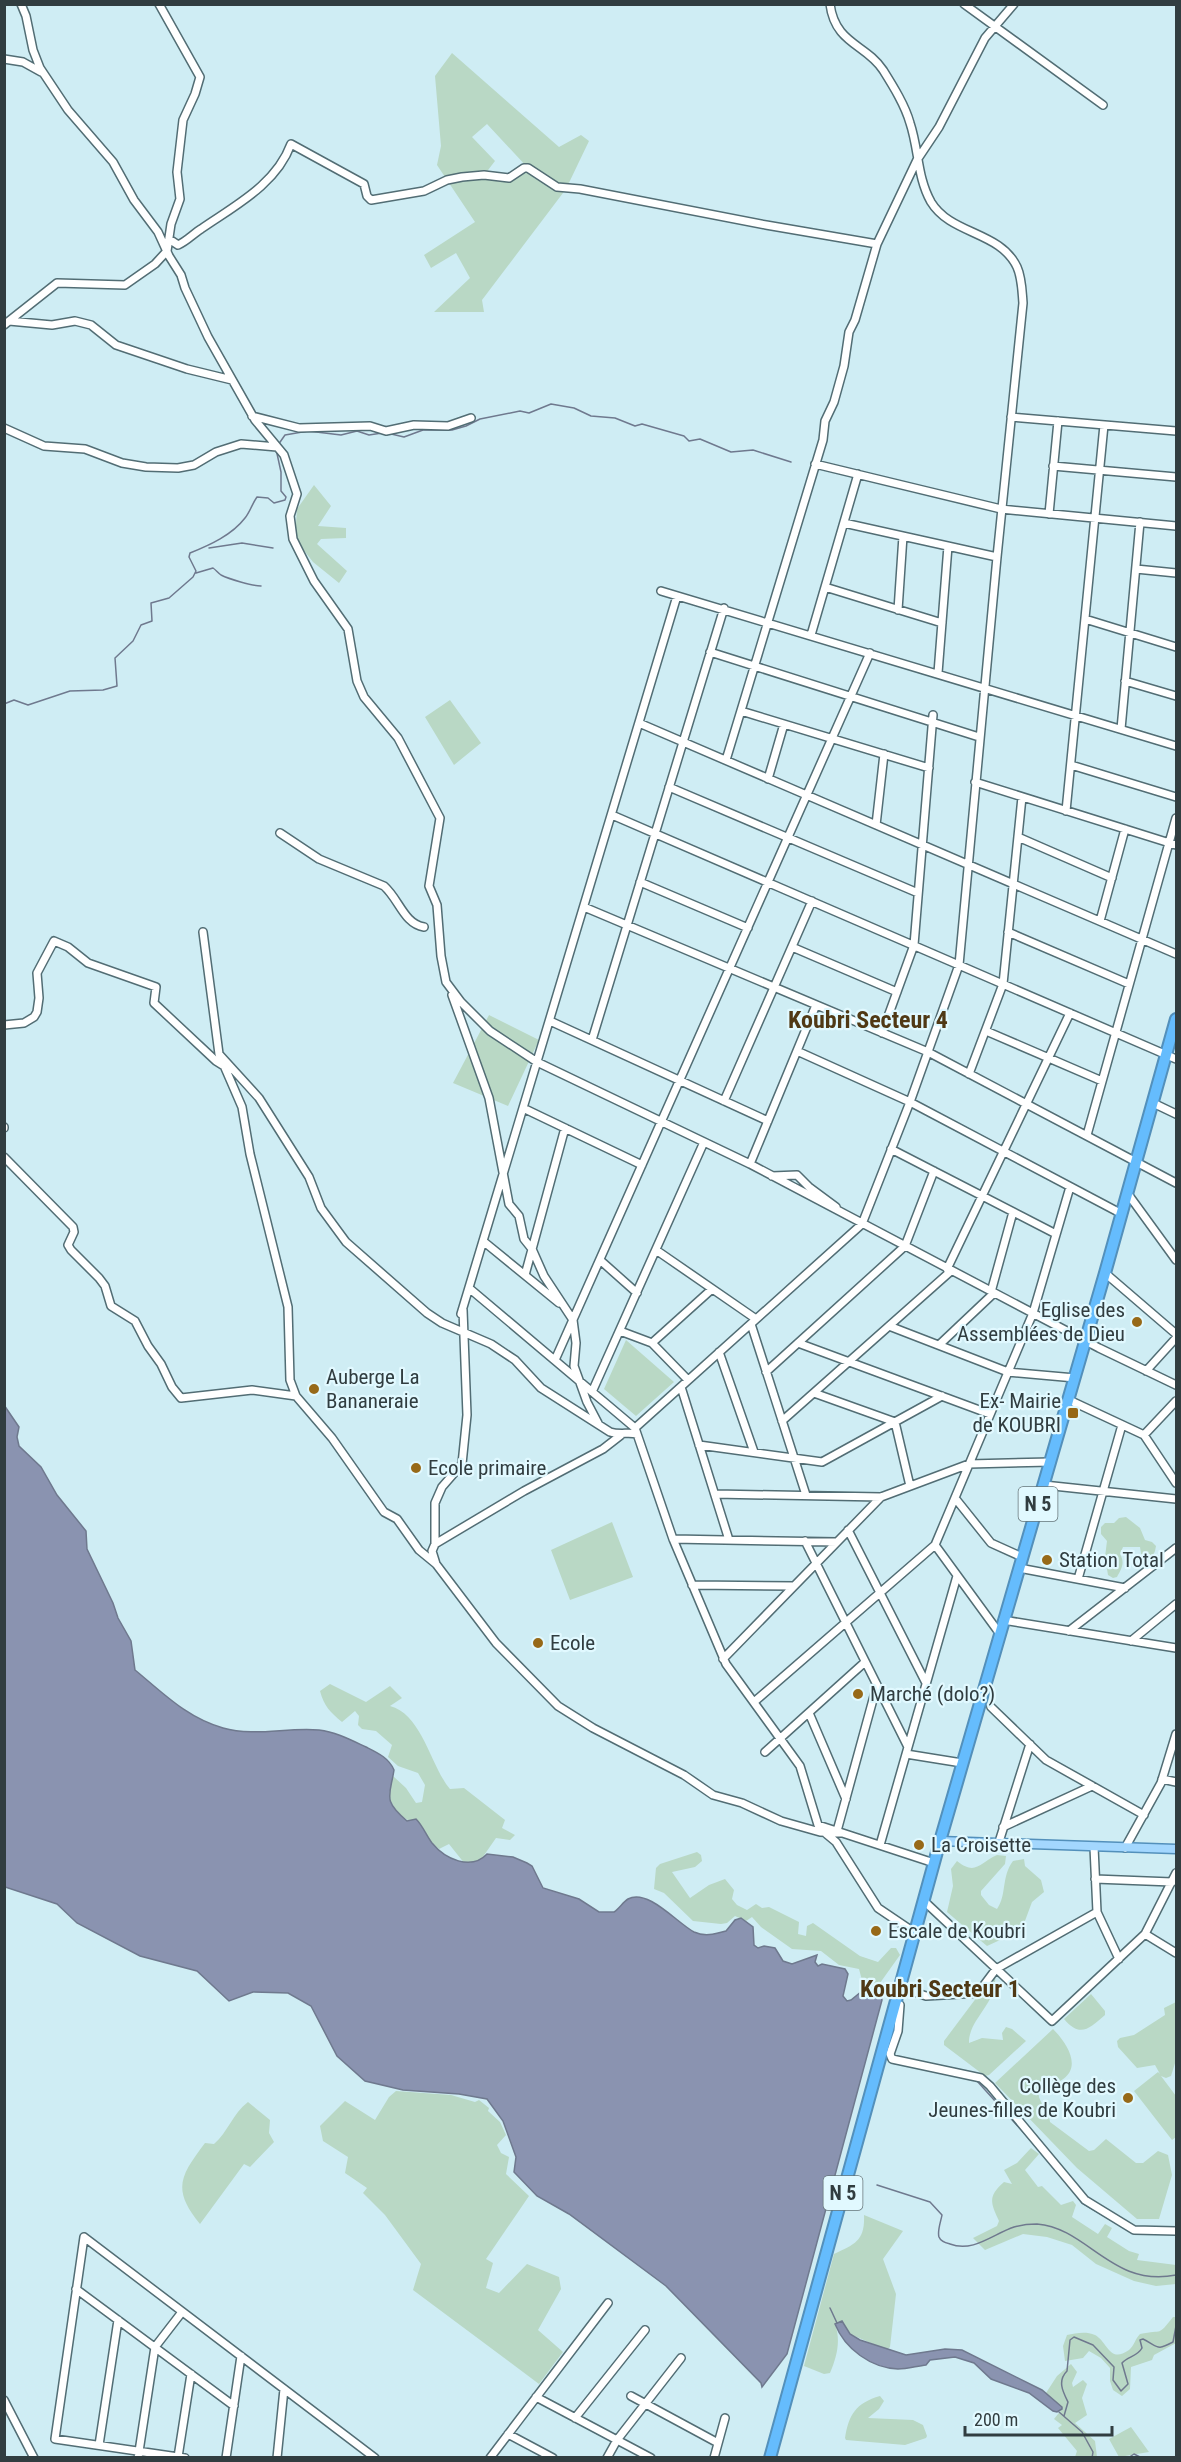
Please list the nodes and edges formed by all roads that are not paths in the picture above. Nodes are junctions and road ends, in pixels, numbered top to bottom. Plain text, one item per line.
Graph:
1 (21, 4) edge
2 (159, 4) edge
3 (830, 4) edge
4 (964, 4) edge
5 (1014, 4) edge
6 (996, 28) junction
7 (4, 58) edge
8 (44, 74) junction
9 (1103, 105) dead end
10 (917, 160) junction
11 (169, 239) junction
12 (877, 244) junction
13 (167, 251) junction
14 (7, 323) edge
15 (232, 380) junction
16 (252, 416) junction
17 (1011, 417) junction
18 (471, 418) dead end
19 (1058, 421) junction
20 (1104, 425) junction
21 (4, 428) edge
22 (1176, 431) edge
23 (277, 447) junction
24 (815, 464) junction
25 (1053, 466) junction
26 (1100, 470) junction
27 (858, 474) junction
28 (1176, 477) edge
29 (1001, 509) junction
30 (1049, 514) junction
31 (1095, 518) junction
32 (844, 522) junction
33 (1140, 522) junction
34 (1176, 526) edge
35 (903, 536) junction
36 (948, 546) junction
37 (997, 557) junction
38 (1136, 569) junction
39 (1176, 573) edge
40 (825, 587) junction
41 (660, 591) dead end
42 (677, 596) junction
43 (724, 608) junction
44 (898, 610) junction
45 (1085, 619) junction
46 (767, 622) junction
47 (942, 624) junction
48 (1130, 633) junction
49 (811, 635) junction
50 (1176, 647) edge
51 (710, 652) junction
52 (870, 652) junction
53 (754, 666) junction
54 (938, 673) junction
55 (1125, 681) junction
56 (984, 687) junction
57 (851, 696) junction
58 (1176, 696) edge
59 (741, 711) junction
60 (1076, 715) junction
61 (933, 719) junction
62 (639, 723) junction
63 (784, 724) junction
64 (1121, 729) junction
65 (979, 737) junction
66 (832, 739) junction
67 (683, 742) junction
68 (1176, 746) edge
69 (884, 754) junction
70 (726, 760) junction
71 (1071, 765) junction
72 (929, 768) junction
73 (768, 779) junction
74 (975, 783) junction
75 (669, 787) junction
76 (807, 795) junction
77 (1022, 797) junction
78 (1176, 797) edge
79 (1066, 811) junction
80 (612, 815) junction
81 (1176, 818) edge
82 (876, 825) junction
83 (1125, 829) junction
84 (280, 833) dead end
85 (655, 834) junction
86 (1018, 837) junction
87 (788, 838) junction
88 (1173, 844) edge
89 (922, 845) junction
90 (968, 864) junction
91 (1112, 878) junction
92 (640, 882) junction
93 (768, 882) junction
94 (1013, 884) junction
95 (918, 893) junction
96 (812, 901) junction
97 (584, 907) junction
98 (1100, 921) junction
99 (627, 925) junction
100 (424, 927) dead end
101 (748, 928) junction
102 (203, 932) dead end
103 (1008, 932) junction
104 (1142, 939) junction
105 (914, 945) junction
106 (792, 947) junction
107 (1176, 954) edge
108 (959, 965) junction
109 (730, 968) junction
110 (446, 982) junction
111 (1003, 984) junction
112 (1129, 984) junction
113 (774, 987) junction
114 (897, 992) junction
115 (816, 1005) junction
116 (1070, 1013) junction
117 (1176, 1019) edge
118 (550, 1021) junction
119 (4, 1026) edge
120 (986, 1031) junction
121 (882, 1033) junction
122 (1116, 1033) junction
123 (592, 1040) junction
124 (797, 1051) junction
125 (928, 1052) junction
126 (219, 1054) junction
127 (1172, 1057) edge
128 (1048, 1058) junction
129 (537, 1062) junction
130 (225, 1067) junction
131 (969, 1074) junction
132 (237, 1075) junction
133 (680, 1080) junction
134 (1102, 1082) junction
135 (724, 1101) junction
136 (910, 1102) junction
137 (1153, 1103) junction
138 (1027, 1104) junction
139 (523, 1108) junction
140 (1176, 1114) edge
141 (768, 1121) junction
142 (661, 1122) junction
143 (565, 1128) junction
144 (1087, 1135) junction
145 (704, 1142) junction
146 (891, 1149) junction
147 (1004, 1152) junction
148 (4, 1157) edge
149 (1137, 1161) junction
150 (750, 1164) junction
151 (642, 1165) junction
152 (934, 1171) junction
153 (504, 1173) junction
154 (772, 1176) junction
155 (1176, 1183) edge
156 (1070, 1187) junction
157 (1128, 1194) junction
158 (982, 1196) junction
159 (1013, 1212) junction
160 (1122, 1214) junction
161 (845, 1215) junction
162 (862, 1224) junction
163 (1056, 1234) junction
164 (483, 1241) junction
165 (905, 1246) junction
166 (532, 1249) junction
167 (656, 1250) junction
168 (600, 1260) junction
169 (1176, 1260) edge
170 (949, 1270) junction
171 (1106, 1274) junction
172 (525, 1275) junction
173 (469, 1288) junction
174 (712, 1289) junction
175 (637, 1293) junction
176 (993, 1293) junction
177 (566, 1309) junction
178 (1033, 1314) junction
179 (574, 1318) junction
180 (753, 1322) junction
181 (889, 1326) junction
182 (620, 1331) junction
183 (465, 1333) junction
184 (1176, 1336) edge
185 (1086, 1341) junction
186 (652, 1343) junction
187 (798, 1343) junction
188 (939, 1345) junction
189 (719, 1352) junction
190 (555, 1360) junction
191 (849, 1361) junction
192 (1146, 1371) junction
193 (766, 1372) junction
194 (1008, 1372) junction
195 (1075, 1378) junction
196 (578, 1380) junction
197 (688, 1380) junction
198 (1176, 1385) edge
199 (681, 1387) junction
200 (592, 1392) junction
201 (813, 1393) junction
202 (296, 1396) junction
203 (942, 1396) junction
204 (1069, 1400) junction
205 (1176, 1401) edge
206 (990, 1414) junction
207 (782, 1420) junction
208 (895, 1422) junction
209 (599, 1425) junction
210 (1122, 1425) junction
211 (636, 1431) junction
212 (621, 1435) junction
213 (1144, 1435) junction
214 (699, 1445) junction
215 (754, 1452) junction
216 (794, 1458) junction
217 (1051, 1462) junction
218 (969, 1464) junction
219 (1176, 1483) edge
220 (1044, 1485) junction
221 (910, 1486) junction
222 (1103, 1492) junction
223 (715, 1494) junction
224 (806, 1496) junction
225 (881, 1497) junction
226 (955, 1498) junction
227 (1176, 1499) edge
228 (848, 1530) junction
229 (673, 1539) junction
230 (729, 1540) junction
231 (805, 1541) junction
232 (837, 1542) junction
233 (435, 1544) junction
234 (934, 1545) junction
235 (1176, 1548) edge
236 (1021, 1562) junction
237 (816, 1563) junction
238 (436, 1564) junction
239 (957, 1576) junction
240 (1078, 1579) junction
241 (692, 1585) junction
242 (794, 1586) junction
243 (1125, 1588) junction
244 (880, 1593) junction
245 (1176, 1604) edge
246 (1004, 1620) junction
247 (846, 1623) junction
248 (1069, 1631) junction
249 (1000, 1634) junction
250 (1131, 1641) junction
251 (1176, 1648) edge
252 (723, 1659) junction
253 (865, 1662) junction
254 (926, 1683) junction
255 (877, 1685) junction
256 (754, 1702) junction
257 (992, 1707) dead end
258 (809, 1713) junction
259 (1176, 1736) edge
260 (780, 1738) junction
261 (1030, 1744) junction
262 (907, 1751) junction
263 (765, 1752) dead end
264 (962, 1763) junction
265 (1162, 1779) junction
266 (1176, 1782) edge
267 (1092, 1786) junction
268 (846, 1799) junction
269 (1144, 1815) junction
270 (1003, 1827) junction
271 (823, 1830) junction
272 (839, 1832) junction
273 (940, 1841) junction
274 (880, 1845) junction
275 (998, 1845) junction
276 (1094, 1847) junction
277 (1125, 1848) junction
278 (1176, 1849) edge
279 (934, 1863) junction
280 (1176, 1874) edge
281 (1095, 1879) junction
282 (1172, 1882) junction
283 (924, 1901) junction
284 (1097, 1912) junction
285 (915, 1933) junction
286 (1145, 1934) junction
287 (1176, 1953) edge
288 (1119, 1959) junction
289 (996, 1969) junction
290 (902, 1988) junction
291 (1176, 2231) edge
292 (76, 2289) junction
293 (608, 2303) dead end
294 (182, 2312) junction
295 (118, 2320) junction
296 (645, 2330) dead end
297 (155, 2348) junction
298 (242, 2356) junction
299 (681, 2358) dead end
300 (191, 2374) junction
301 (284, 2389) junction
302 (631, 2396) dead end
303 (536, 2397) junction
304 (4, 2400) edge
305 (645, 2404) junction
306 (234, 2406) junction
307 (575, 2418) junction
308 (725, 2418) dead end
309 (508, 2434) junction
310 (616, 2440) junction
311 (718, 2443) junction
312 (99, 2445) junction
313 (138, 2454) edge
314 (540, 2455) edge
315 (34, 2457) edge
316 (182, 2457) edge
317 (226, 2457) edge
318 (277, 2457) edge
319 (375, 2457) edge
320 (490, 2457) edge
321 (553, 2457) edge
322 (607, 2457) edge
323 (651, 2457) edge
324 (714, 2457) edge
325 (770, 2457) edge

1 - 8 street
2 - 11 street
3 - 10 street
4 - 6 street
5 - 6 street
6 - 9 street
6 - 10 street
7 - 8 street
8 - 13 street
10 - 12 street
10 - 17 street
11 - 12 street
11 - 13 street
12 - 24 street
13 - 14 street
13 - 15 street
14 - 15 street
15 - 16 street
16 - 18 street
16 - 23 street
17 - 19 street
17 - 29 street
19 - 20 street
19 - 25 street
20 - 22 street
20 - 26 street
21 - 23 street
23 - 110 street
24 - 27 street
24 - 46 street
25 - 26 street
25 - 30 street
26 - 28 street
26 - 31 street
27 - 29 street
27 - 32 street
29 - 30 street
29 - 37 street
30 - 31 street
31 - 33 street
31 - 45 street
32 - 35 street
32 - 40 street
33 - 34 street
33 - 38 street
35 - 36 street
35 - 44 street
36 - 37 street
36 - 47 street
37 - 56 street
38 - 39 street
38 - 48 street
40 - 44 street
40 - 49 street
41 - 42 street
42 - 43 street
42 - 62 street
43 - 46 street
43 - 51 street
44 - 47 street
45 - 48 street
45 - 60 street
46 - 49 street
46 - 53 street
47 - 54 street
48 - 50 street
48 - 55 street
49 - 52 street
51 - 53 street
51 - 67 street
52 - 54 street
52 - 57 street
53 - 57 street
53 - 59 street
54 - 56 street
55 - 58 street
55 - 64 street
56 - 60 street
56 - 65 street
57 - 61 street
57 - 66 street
59 - 63 street
59 - 70 street
60 - 64 street
60 - 71 street
61 - 65 street
61 - 72 street
62 - 67 street
62 - 80 street
63 - 66 street
63 - 73 street
64 - 68 street
65 - 74 street
66 - 69 street
66 - 76 street
67 - 70 street
67 - 75 street
69 - 72 street
69 - 82 street
70 - 73 street
71 - 78 street
71 - 79 street
72 - 89 street
73 - 76 street
74 - 77 street
74 - 90 street
75 - 85 street
75 - 87 street
76 - 82 street
76 - 87 street
77 - 79 street
77 - 86 street
79 - 83 street
80 - 85 street
80 - 97 street
81 - 88 street
82 - 89 street
83 - 88 street
83 - 91 street
84 - 100 street
85 - 92 street
85 - 93 street
86 - 91 street
86 - 94 street
87 - 93 street
87 - 95 street
88 - 104 street
89 - 90 street
89 - 95 street
90 - 94 street
90 - 108 street
91 - 98 street
92 - 99 street
92 - 101 street
93 - 96 street
93 - 101 street
94 - 98 street
94 - 103 street
95 - 105 street
96 - 105 street
96 - 106 street
97 - 99 street
97 - 118 street
98 - 104 street
99 - 109 street
99 - 123 street
101 - 109 street
102 - 126 street
103 - 111 street
103 - 112 street
104 - 107 street
104 - 112 street
105 - 108 street
105 - 114 street
106 - 113 street
106 - 114 street
108 - 111 street
108 - 125 street
109 - 113 street
109 - 133 street
110 - 129 street
110 - 153 street
111 - 116 street
111 - 120 street
112 - 122 street
113 - 115 street
113 - 135 street
114 - 121 street
115 - 121 street
115 - 124 street
116 - 122 street
116 - 128 street
117 - 127 highway, N 5
118 - 123 street
118 - 129 street
119 - 130 street
120 - 128 street
120 - 131 street
121 - 125 street
122 - 127 street
122 - 134 street
123 - 133 street
124 - 136 street
124 - 141 street
125 - 131 street
125 - 136 street
126 - 130 street
126 - 132 street
127 - 137 highway, N 5
128 - 134 street
128 - 138 street
129 - 139 street
129 - 142 street
130 - 132 street
130 - 202 street
131 - 138 street
132 - 183 street
133 - 135 street
133 - 142 street
134 - 144 street
135 - 141 street
136 - 146 street
136 - 147 street
137 - 140 street
137 - 149 highway, N 5
138 - 144 street
138 - 147 street
139 - 143 street
139 - 153 street
141 - 150 street
142 - 145 street
142 - 151 street
143 - 151 street
143 - 166 street
144 - 149 street
145 - 150 street
145 - 167 street
146 - 152 street
146 - 162 street
147 - 156 street
147 - 158 street
148 - 202 street
149 - 155 street
149 - 157 highway, N 5
150 - 154 street
151 - 168 street
152 - 158 street
152 - 165 street
153 - 164 street
153 - 166 street
154 - 161 street
154 - 161 street
156 - 160 street
156 - 163 street
157 - 160 highway, N 5
157 - 169 street
158 - 159 street
158 - 170 street
159 - 163 street
159 - 176 street
160 - 171 highway, N 5
161 - 162 street
162 - 165 street
162 - 180 street
163 - 178 street
164 - 172 street
164 - 173 street
165 - 170 street
165 - 187 street
166 - 172 street
166 - 177 street
167 - 174 street
167 - 175 street
168 - 175 street
168 - 179 street
170 - 176 street
170 - 181 street
171 - 184 street
171 - 185 highway, N 5
172 - 177 street
173 - 183 street
173 - 190 street
174 - 180 street
174 - 186 street
175 - 182 street
176 - 178 street
176 - 188 street
177 - 179 street
178 - 185 street
178 - 194 street
179 - 190 street
179 - 196 street
180 - 189 street
180 - 193 street
181 - 188 street
181 - 191 street
182 - 186 street
182 - 200 street
183 - 209 street
183 - 233 street
184 - 192 street
185 - 192 street
185 - 195 highway, N 5
186 - 197 street
187 - 191 street
187 - 193 street
188 - 194 street
189 - 197 street
189 - 215 street
190 - 196 street
191 - 201 street
191 - 203 street
192 - 198 street
193 - 207 street
194 - 195 street
194 - 206 street
195 - 204 highway, N 5
196 - 200 street
196 - 209 street
197 - 199 street
199 - 211 street
199 - 214 street
200 - 211 street
201 - 207 street
201 - 208 street
202 - 238 street
203 - 206 street
203 - 208 street
204 - 210 street
204 - 217 highway, N 5
205 - 213 street
206 - 218 street
207 - 216 street
208 - 216 street
208 - 221 street
209 - 212 street
210 - 213 street
210 - 222 street
211 - 212 street
211 - 229 street
212 - 233 street
213 - 219 street
214 - 215 street
214 - 223 street
215 - 216 street
216 - 224 street
217 - 218 street
217 - 220 highway, N 5
218 - 221 street
218 - 226 street
220 - 222 street
220 - 236 highway, N 5
221 - 225 street
222 - 227 street
222 - 240 street
223 - 224 street
223 - 230 street
224 - 225 street
225 - 228 street
226 - 234 street
226 - 236 street
228 - 232 street
228 - 244 street
229 - 230 street
229 - 241 street
230 - 231 street
231 - 232 street
231 - 237 street
232 - 237 street
233 - 238 street
234 - 239 street
234 - 244 street
235 - 243 street
236 - 240 street
236 - 246 highway, N 5
237 - 242 street
237 - 247 street
238 - 271 street
239 - 249 street
239 - 254 street
240 - 243 street
241 - 242 street
241 - 252 street
242 - 252 street
243 - 248 street
244 - 247 street
244 - 254 street
245 - 250 street
246 - 248 street
246 - 249 highway, N 5
247 - 253 street
247 - 256 street
248 - 250 street
249 - 264 highway, N 5
250 - 251 street
252 - 256 street
253 - 255 street
253 - 258 street
254 - 262 street
255 - 262 street
255 - 268 street
256 - 260 street
257 - 261 street
258 - 260 street
258 - 268 street
259 - 265 street
260 - 263 street
260 - 271 street
261 - 267 street
261 - 270 street
262 - 264 street
262 - 274 street
264 - 273 highway, N 5
265 - 266 street
265 - 269 street
267 - 269 street
267 - 270 street
268 - 272 street
269 - 277 street
270 - 275 street
271 - 272 street
271 - 285 street
272 - 274 street
273 - 275 main road
273 - 279 highway, N 5
274 - 279 street
275 - 276 main road
276 - 277 main road
276 - 281 street
277 - 278 main road
279 - 283 highway, N 5
280 - 282 street
281 - 282 street
281 - 284 street
282 - 286 street
283 - 285 highway, N 5
283 - 289 street
284 - 288 street
284 - 289 street
285 - 290 highway, N 5
286 - 287 street
286 - 288 street
288 - 289 street
289 - 290 street
290 - 291 street
290 - 325 highway, N 5
292 - 294 street
292 - 295 street
292 - 312 street
293 - 303 street
294 - 297 street
294 - 298 street
295 - 297 street
295 - 312 street
296 - 307 street
297 - 300 street
297 - 313 street
298 - 301 street
298 - 306 street
299 - 305 street
300 - 306 street
300 - 316 street
301 - 318 street
301 - 319 street
302 - 305 street
303 - 307 street
303 - 309 street
304 - 315 street
305 - 310 street
305 - 311 street
306 - 317 street
307 - 310 street
308 - 311 street
309 - 314 street
309 - 320 street
310 - 322 street
310 - 323 street
311 - 324 street
312 - 313 street
313 - 316 street
314 - 321 street

